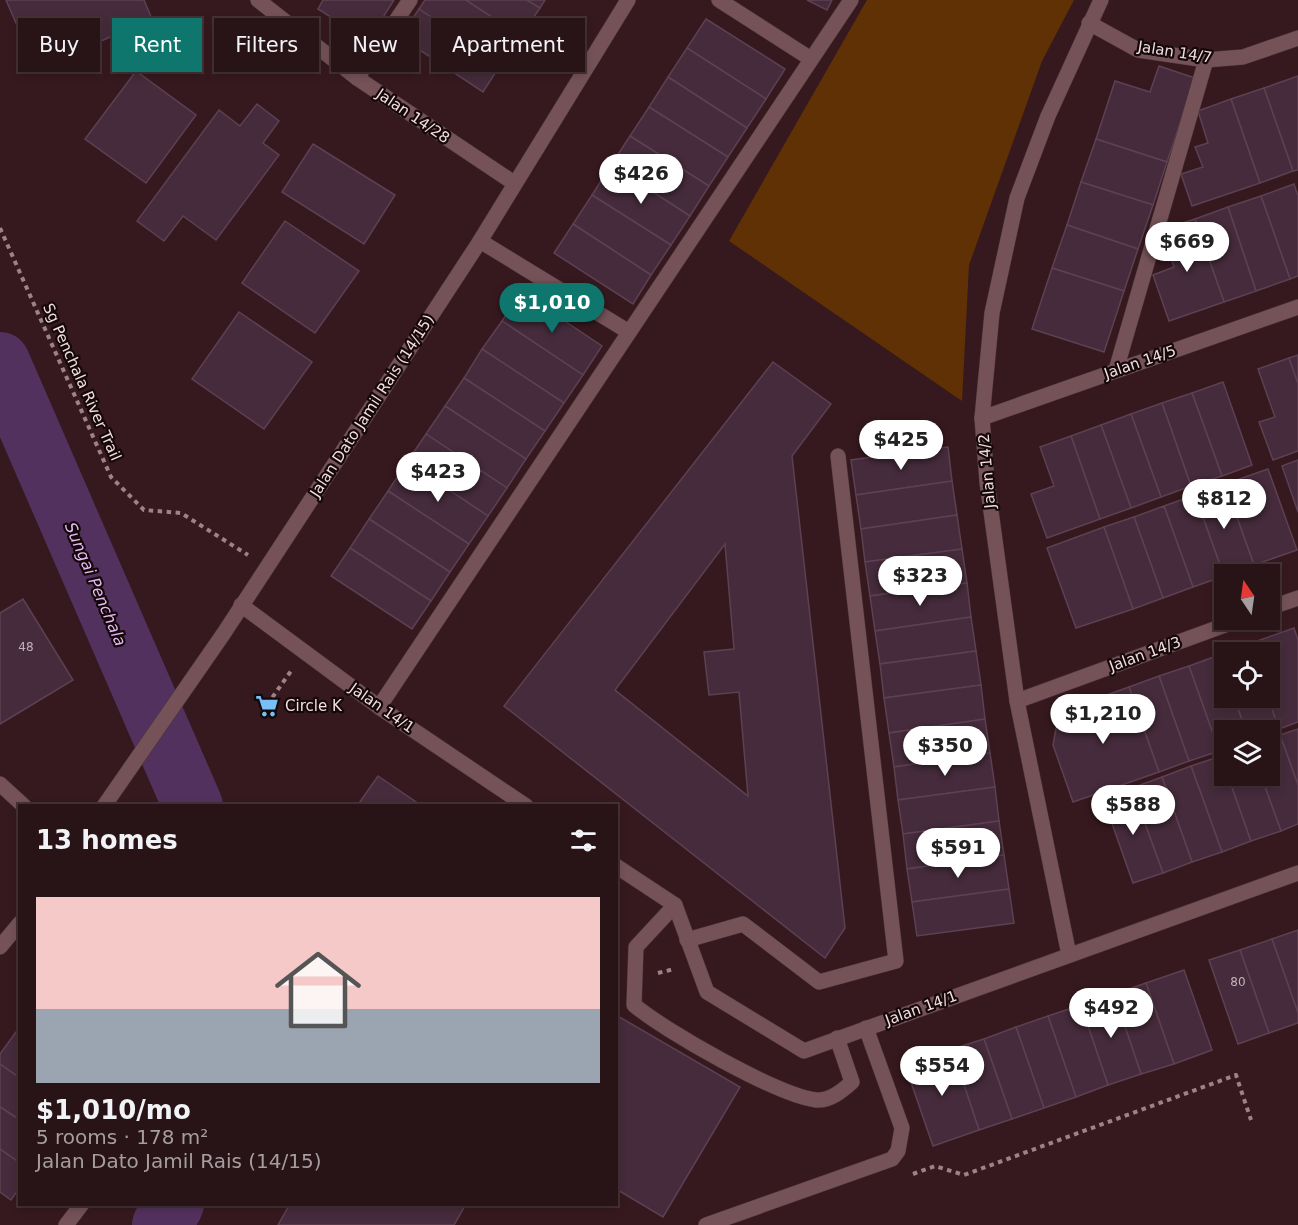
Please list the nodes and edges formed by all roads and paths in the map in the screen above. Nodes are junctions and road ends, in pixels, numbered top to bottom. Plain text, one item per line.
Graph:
1 (258, 0) edge
2 (410, 0) edge
3 (628, 0) edge
4 (719, 0) edge
5 (850, 0) edge
6 (1101, 0) edge
7 (1089, 23) junction
8 (1298, 38) edge
9 (811, 59) junction
10 (1206, 60) junction
11 (357, 78) junction
12 (514, 183) junction
13 (0, 228) edge
14 (480, 242) junction
15 (1298, 307) edge
16 (629, 332) junction
17 (1116, 370) junction
18 (982, 418) junction
19 (838, 456) dead end
20 (266, 568) junction
21 (1298, 598) edge
22 (1280, 604) edge
23 (241, 605) junction
24 (1214, 629) edge
25 (304, 652) junction
26 (1017, 701) junction
27 (379, 707) junction
28 (262, 712) dead end
29 (0, 784) edge
30 (109, 799) edge
31 (22, 804) edge
32 (523, 804) edge
33 (618, 867) edge
34 (1298, 873) edge
35 (675, 905) junction
36 (18, 925) edge
37 (687, 940) junction
38 (0, 947) edge
39 (1069, 955) junction
40 (694, 963) junction
41 (649, 976) dead end
42 (866, 1028) junction
43 (837, 1038) junction
44 (1251, 1120) dead end
45 (912, 1174) dead end
46 (80, 1206) edge
47 (66, 1225) edge
48 (706, 1225) edge

1 - 11 street, Jalan 14/28
2 - 11 street
3 - 12 street, Jalan Dato Jamil Rais (14/15)
4 - 9 street
5 - 9 street
6 - 7 street, Jalan 14/2
7 - 10 street, Jalan 14/7
7 - 18 street, Jalan 14/2
8 - 10 street, Jalan 14/7
9 - 16 street
10 - 17 street
11 - 12 street, Jalan 14/28
12 - 14 street, Jalan Dato Jamil Rais (14/15)
13 - 20 path, Sg Penchala River Trail
14 - 16 street
14 - 20 street, Jalan Dato Jamil Rais (14/15)
15 - 17 street, Jalan 14/5
16 - 27 street
17 - 18 street, Jalan 14/5
18 - 26 street, Jalan 14/2
19 - 37 street
20 - 23 street, Jalan Dato Jamil Rais (14/15)
21 - 22 street
23 - 25 street, Jalan 14/1
23 - 30 street, Jalan Dato Jamil Rais (14/15)
24 - 26 street, Jalan 14/3
25 - 27 street, Jalan 14/1
25 - 28 path
26 - 39 street, Jalan 14/2
27 - 32 street, Jalan 14/1
29 - 31 street
33 - 35 street
34 - 39 street, Jalan 14/1
35 - 37 street, Jalan 14/1
35 - 43 street
36 - 38 street
37 - 40 street, Jalan 14/1
39 - 42 street, Jalan 14/1
40 - 41 path
40 - 43 street, Jalan 14/1
42 - 43 street, Jalan 14/1
42 - 48 street
44 - 45 path
46 - 47 street

